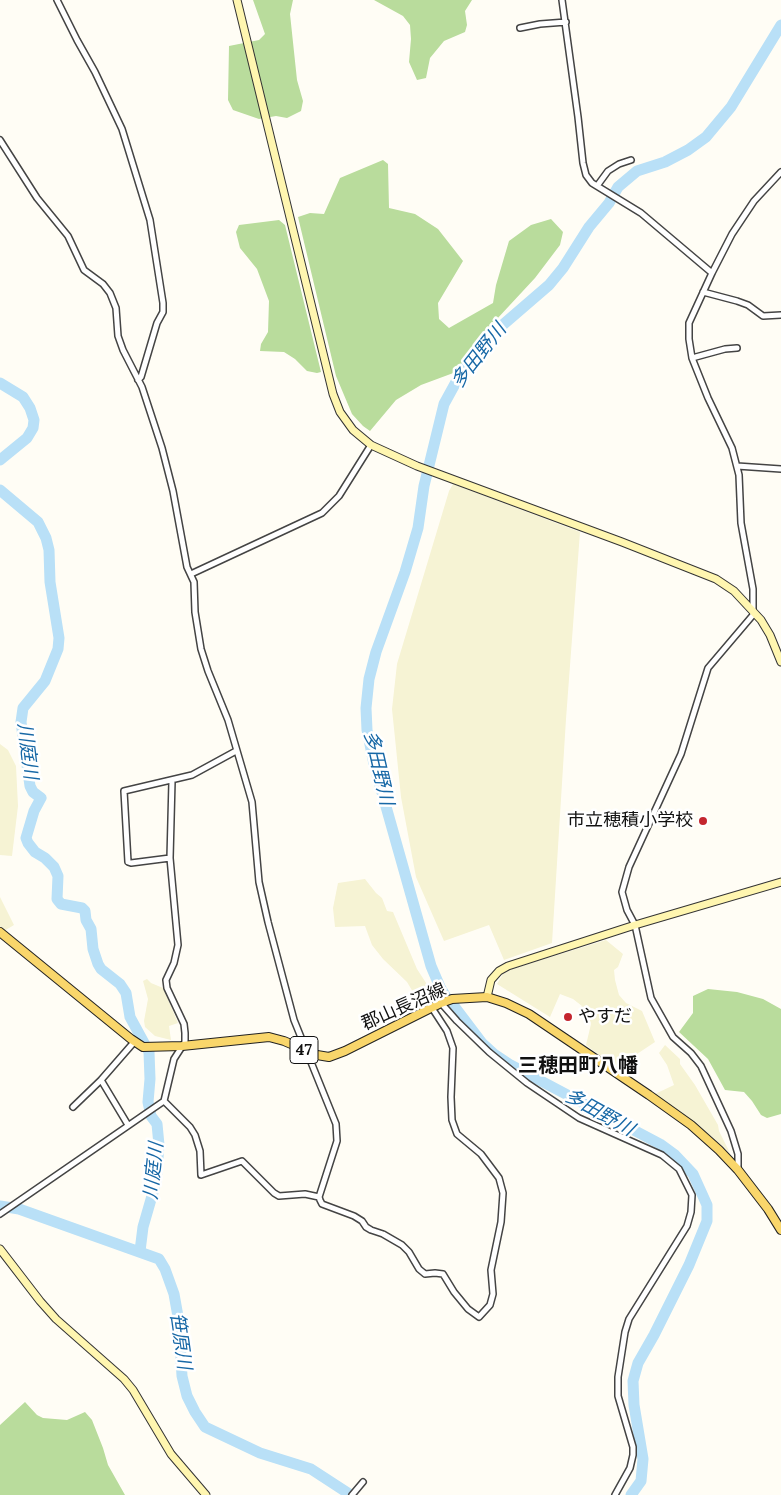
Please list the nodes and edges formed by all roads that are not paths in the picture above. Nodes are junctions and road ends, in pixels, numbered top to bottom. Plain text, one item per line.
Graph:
1 (57, 0) edge
2 (237, 0) edge
3 (562, 0) edge
4 (566, 22) junction
5 (520, 28) dead end
6 (0, 140) edge
7 (631, 160) dead end
8 (781, 172) edge
9 (599, 187) junction
10 (712, 273) junction
11 (703, 292) junction
12 (781, 315) edge
13 (737, 348) dead end
14 (692, 358) junction
15 (138, 380) junction
16 (371, 445) junction
17 (737, 466) junction
18 (781, 469) edge
19 (191, 574) junction
20 (753, 611) junction
21 (781, 662) edge
22 (236, 751) junction
23 (172, 781) junction
24 (170, 858) junction
25 (781, 882) edge
26 (635, 925) junction
27 (0, 932) edge
28 (487, 997) junction
29 (441, 1003) junction
30 (432, 1008) junction
31 (136, 1042) junction
32 (182, 1046) junction
33 (306, 1051) junction
34 (102, 1080) junction
35 (164, 1101) junction
36 (73, 1107) dead end
37 (128, 1125) junction
38 (738, 1170) junction
39 (319, 1197) junction
40 (0, 1214) edge
41 (781, 1230) edge
42 (0, 1249) edge
43 (363, 1482) dead end
44 (206, 1495) edge
45 (352, 1495) edge
46 (615, 1495) edge

1 - 15 street
2 - 16 street
3 - 4 street
4 - 5 street
4 - 9 street
6 - 15 street
7 - 9 street
8 - 10 street
9 - 10 street
10 - 11 street
11 - 12 street
11 - 14 street
13 - 14 street
14 - 17 street
15 - 19 street
16 - 19 street
16 - 20 street
17 - 18 street
17 - 20 street
19 - 22 street
20 - 21 street
20 - 26 street
22 - 23 street
22 - 33 street
23 - 24 street
23 - 24 street
24 - 32 street
25 - 26 street
26 - 28 street
26 - 38 street
27 - 31 main road, 郡山長沼線 / 47
28 - 29 main road, 郡山長沼線 / 47
28 - 38 main road, 郡山長沼線 / 47
29 - 30 main road, 郡山長沼線 / 47
29 - 46 street
30 - 33 main road, 郡山長沼線 / 47
30 - 39 street
31 - 32 main road, 郡山長沼線 / 47
31 - 34 street
32 - 33 main road, 郡山長沼線 / 47
32 - 35 street
33 - 39 street
34 - 36 street
34 - 37 street
35 - 37 street
35 - 39 street
37 - 40 street
38 - 41 main road, 郡山長沼線 / 47
42 - 44 street
43 - 45 street

